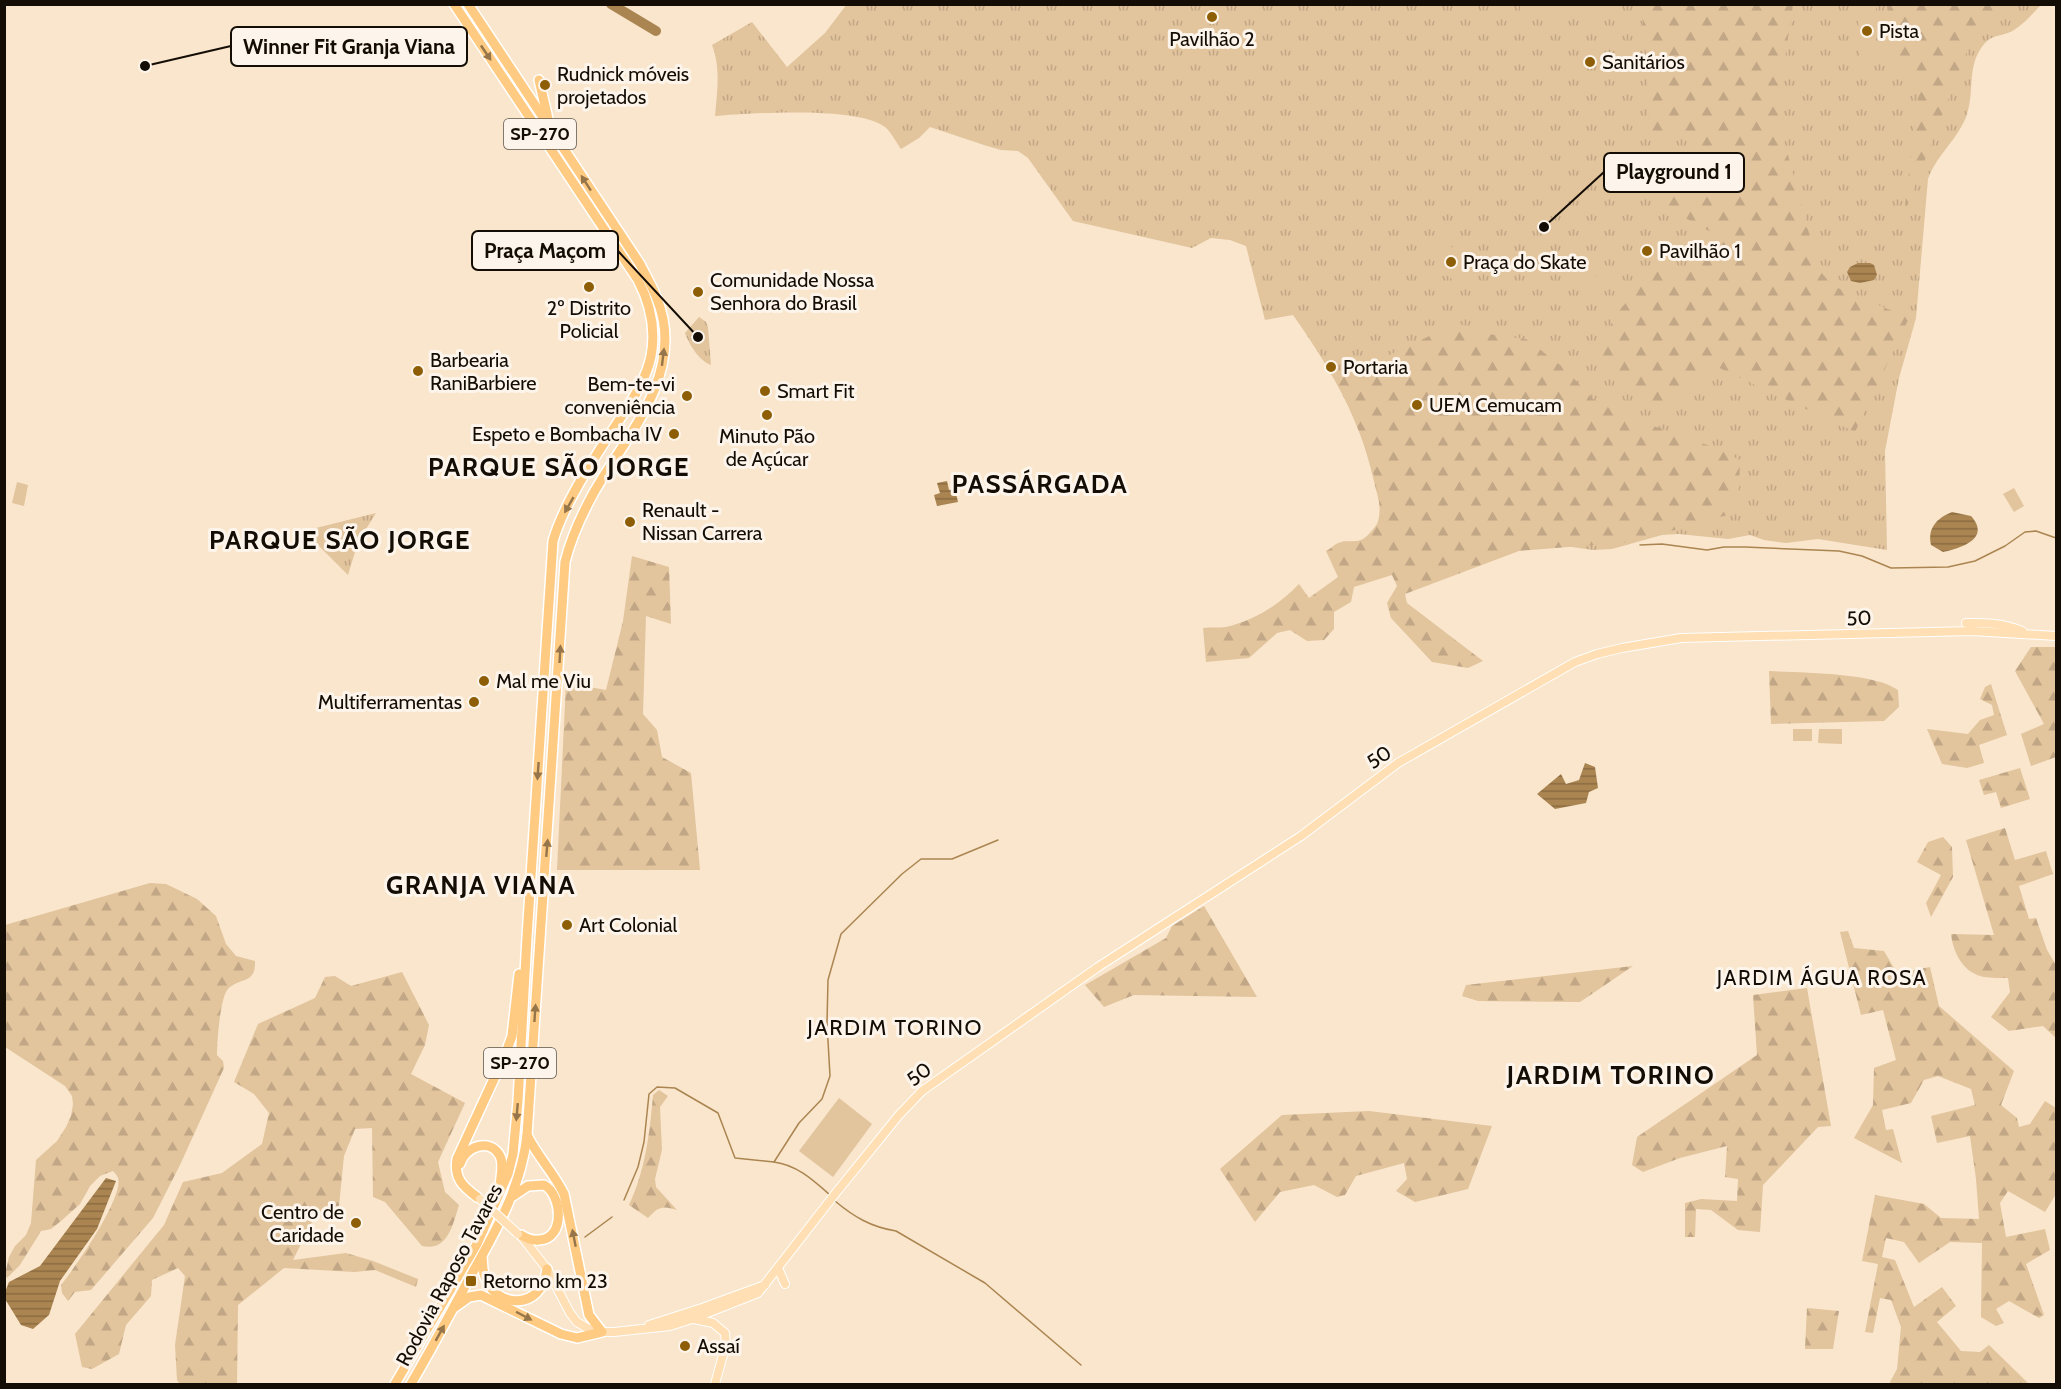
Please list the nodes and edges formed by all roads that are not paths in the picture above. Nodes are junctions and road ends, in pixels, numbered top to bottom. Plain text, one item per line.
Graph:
1 (454, 4) edge
2 (468, 4) edge
3 (539, 80) dead end
4 (551, 131) junction
5 (1966, 623) dead end
6 (2026, 633) junction
7 (2056, 636) edge
8 (527, 936) junction
9 (527, 1135) junction
10 (499, 1197) junction
11 (512, 1197) junction
12 (478, 1198) junction
13 (520, 1234) junction
14 (482, 1255) junction
15 (778, 1268) junction
16 (547, 1269) junction
17 (767, 1284) junction
18 (785, 1284) dead end
19 (453, 1309) junction
20 (676, 1315) junction
21 (692, 1319) junction
22 (670, 1326) junction
23 (636, 1329) junction
24 (602, 1332) junction
25 (396, 1382) edge
26 (411, 1384) edge
27 (715, 1384) edge

1 -> 8 highway, Rodovia Raposo Tavares / SP-270
2 - 4 highway, Rodovia Raposo Tavares / SP-270
3 - 4 highway
9 -> 4 highway, Rodovia Raposo Tavares / SP-270
5 - 6 main road
6 - 7 main road, 50
6 - 15 main road, 50
8 -> 10 highway, Rodovia Raposo Tavares / SP-270
8 - 12 highway
9 - 11 highway, Rodovia Raposo Tavares / SP-270
24 -> 9 highway
10 - 12 highway
10 - 25 highway, Rodovia Raposo Tavares / SP-270
11 - 13 highway
11 - 14 highway, Rodovia Raposo Tavares / SP-270
12 - 13 main road, bridge
13 - 16 main road
14 - 16 highway
14 - 19 highway, Rodovia Raposo Tavares / SP-270
15 - 17 main road, 50
15 - 18 main road
16 - 24 main road
17 - 20 main road
17 - 21 main road, 50
19 -> 24 highway
26 -> 19 highway, Rodovia Raposo Tavares / SP-270
20 - 22 main road
20 - 23 main road
21 - 22 main road
21 - 27 main road
22 - 23 main road
23 - 24 main road

